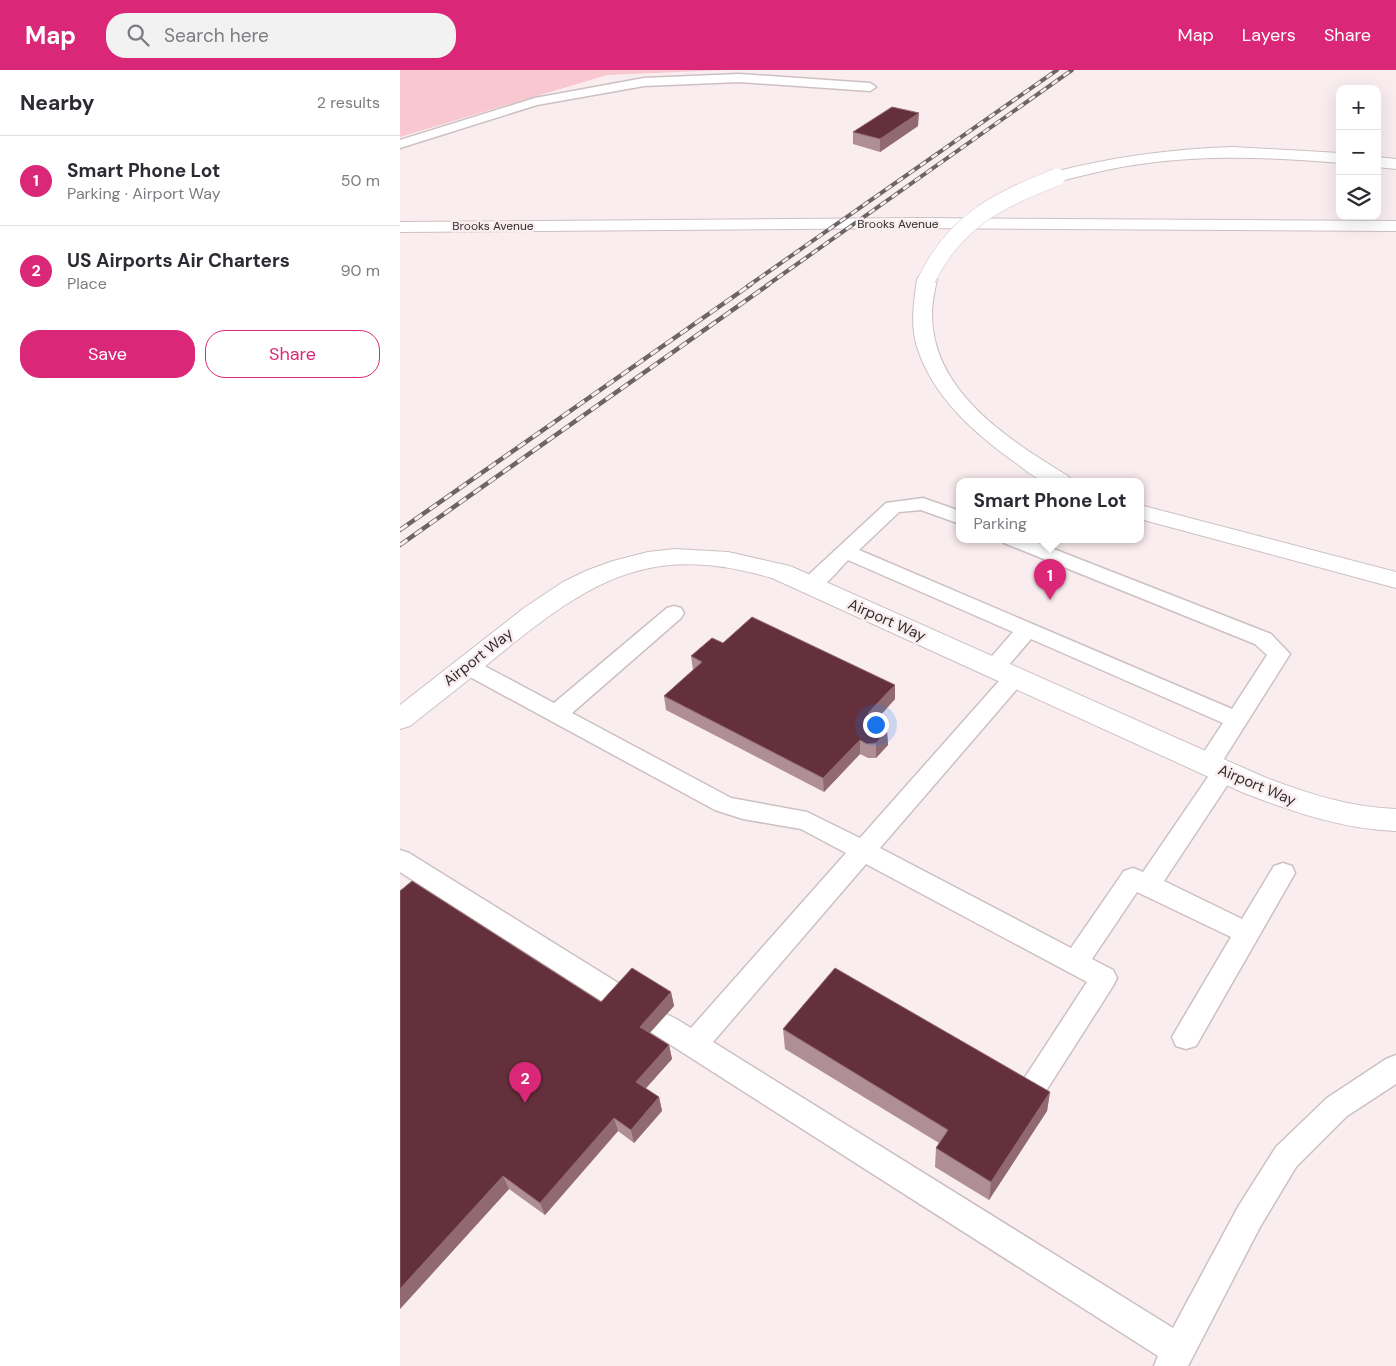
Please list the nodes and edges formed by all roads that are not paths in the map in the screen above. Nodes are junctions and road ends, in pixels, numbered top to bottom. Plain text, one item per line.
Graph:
1 (870, 88) dead end
2 (400, 144) edge
3 (1336, 158) edge
4 (1381, 162) edge
5 (1396, 164) edge
6 (1266, 225) junction
7 (1396, 226) edge
8 (400, 227) edge
9 (1396, 238) edge
10 (1055, 478) edge
11 (1144, 513) edge
12 (956, 516) edge
13 (1021, 543) edge
14 (847, 552) junction
15 (1396, 580) edge
16 (810, 585) junction
17 (674, 613) dead end
18 (1028, 630) junction
19 (467, 666) junction
20 (1004, 672) junction
21 (555, 714) junction
22 (400, 719) edge
23 (1237, 720) junction
24 (1216, 768) junction
25 (1396, 820) edge
26 (863, 850) junction
27 (400, 860) edge
28 (1282, 873) dead end
29 (1148, 884) junction
30 (1247, 934) junction
31 (1075, 963) junction
32 (621, 999) edge
33 (658, 1023) edge
34 (1186, 1037) dead end
35 (693, 1045) junction
36 (1396, 1068) edge
37 (1034, 1085) edge
38 (1174, 1358) edge

1 - 2 lane
3 - 10 main road, bridge
4 - 5 main road
6 - 7 main road, Brooks Avenue
6 - 8 main road, Brooks Avenue
6 - 9 main road
11 - 15 main road
12 - 14 lane
13 - 23 lane
14 - 16 lane
14 - 18 lane
16 - 19 main road, Airport Way
16 - 20 main road, Airport Way
17 - 21 lane
18 - 20 lane
18 - 23 lane
19 - 21 lane
19 - 22 main road, Airport Way
20 - 24 main road, Airport Way
20 - 26 lane
21 - 26 lane
23 - 24 lane
24 - 25 main road, Airport Way
24 - 29 lane
26 - 31 lane
26 - 35 lane
27 - 32 lane
28 - 30 lane
29 - 30 lane
29 - 31 lane
30 - 34 lane
31 - 37 lane
33 - 35 lane
35 - 38 lane
36 - 38 lane

